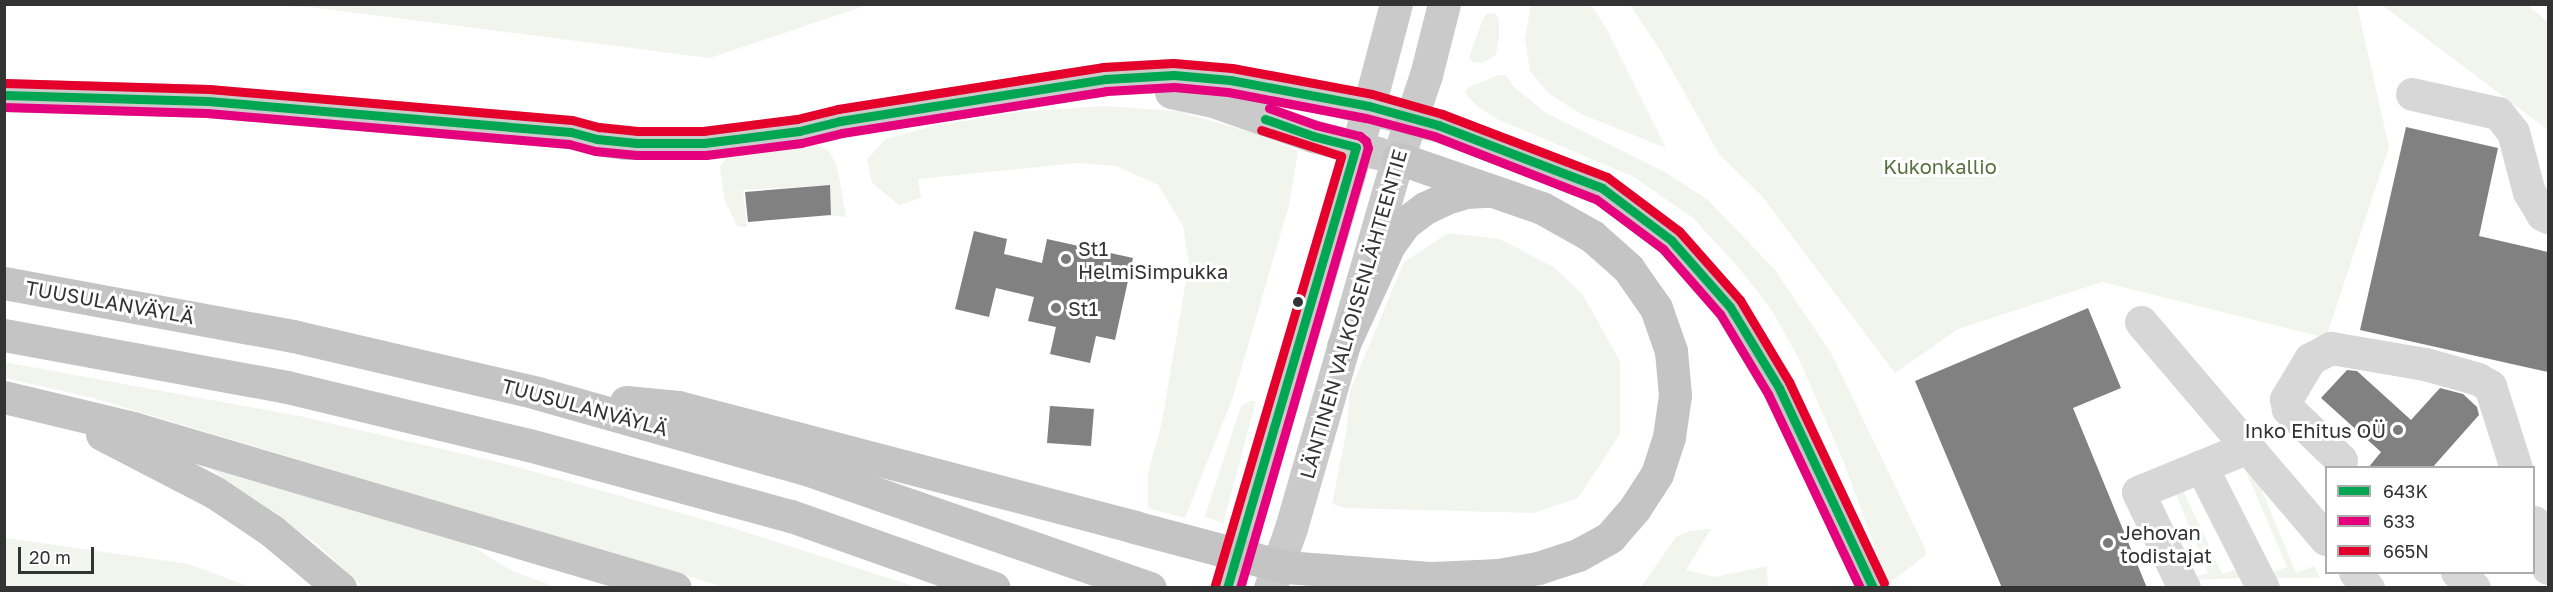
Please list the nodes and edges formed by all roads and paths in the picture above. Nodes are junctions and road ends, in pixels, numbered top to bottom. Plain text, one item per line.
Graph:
1 (1396, 4) edge
2 (1444, 4) edge
3 (1105, 79) junction
4 (2412, 94) dead end
5 (4, 95) edge
6 (1369, 106) junction
7 (1412, 119) junction
8 (1356, 147) junction
9 (1398, 158) junction
10 (1493, 191) junction
11 (2548, 217) edge
12 (4, 283) edge
13 (2141, 322) dead end
14 (4, 334) edge
15 (1343, 346) junction
16 (537, 393) junction
17 (5, 397) edge
18 (2248, 447) junction
19 (2341, 460) dead end
20 (2201, 466) junction
21 (2515, 466) edge
22 (2535, 525) edge
23 (2325, 538) edge
24 (2548, 568) edge
25 (2356, 574) edge
26 (2458, 574) edge
27 (1278, 577) edge
28 (1348, 580) edge
29 (2548, 582) edge
30 (340, 588) edge
31 (675, 588) edge
32 (994, 588) edge
33 (1150, 588) edge
34 (1227, 588) edge
35 (1873, 588) edge
36 (2184, 588) edge
37 (2263, 588) edge
38 (2368, 588) edge
39 (2475, 588) edge
40 (2540, 588) edge

1 - 6 main road
2 - 7 main road, LÄNTINEN VALKOISENLÄHTEENTIE
3 - 5 main road
3 - 6 main road
3 - 8 main road
4 - 11 street
6 - 7 main road
6 - 8 main road
7 - 9 main road, LÄNTINEN VALKOISENLÄHTEENTIE
7 - 35 highway
8 - 9 main road
8 - 34 main road
9 - 10 highway
9 - 15 main road, LÄNTINEN VALKOISENLÄHTEENTIE
10 - 15 highway
10 - 28 highway
12 - 16 highway, TUUSULANVÄYLÄ
13 - 18 street
14 - 32 highway
15 - 27 main road, LÄNTINEN VALKOISENLÄHTEENTIE
16 - 27 highway, bridge
16 - 33 highway, TUUSULANVÄYLÄ
17 - 30 highway
17 - 31 highway
18 - 20 street
18 - 23 street
19 - 21 street
20 - 36 street
20 - 37 street
22 - 24 street
25 - 38 street
26 - 39 street
27 - 28 highway
29 - 40 street

